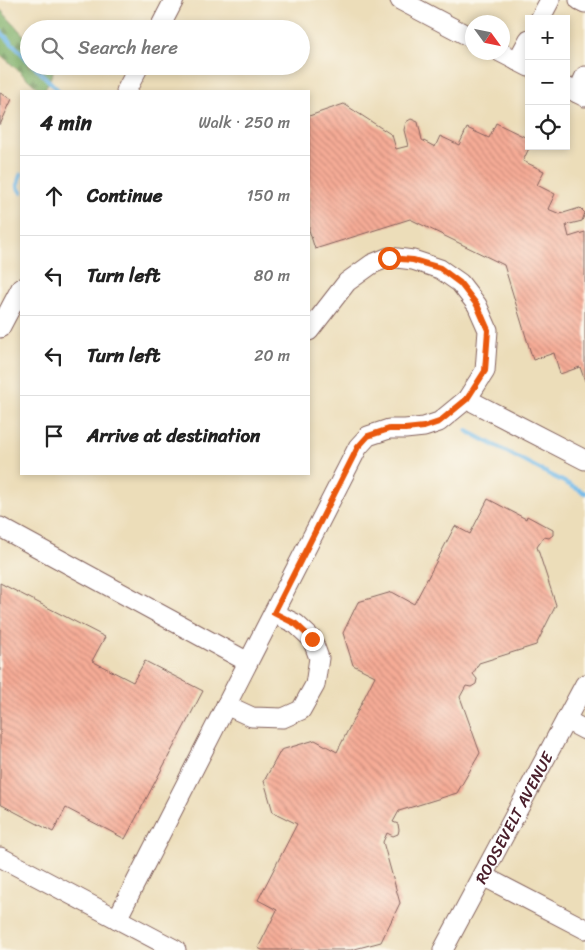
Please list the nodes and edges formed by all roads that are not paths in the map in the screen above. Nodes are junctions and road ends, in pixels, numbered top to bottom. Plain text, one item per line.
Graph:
1 (174, 0) edge
2 (400, 0) edge
3 (550, 0) edge
4 (579, 0) edge
5 (585, 3) edge
6 (542, 15) edge
7 (164, 20) edge
8 (465, 34) edge
9 (510, 57) edge
10 (523, 64) edge
11 (134, 75) edge
12 (127, 90) edge
13 (20, 290) edge
14 (0, 328) edge
15 (310, 330) edge
16 (467, 399) junction
17 (585, 460) edge
18 (0, 527) edge
19 (274, 613) junction
20 (248, 662) junction
21 (585, 684) edge
22 (226, 705) junction
23 (566, 720) junction
24 (585, 730) edge
25 (0, 857) edge
26 (483, 876) junction
27 (117, 919) junction
28 (585, 929) edge
29 (176, 950) edge
30 (443, 950) edge

1 - 7 street
2 - 8 street
3 - 6 street
4 - 5 street
9 - 10 street
11 - 12 street
13 - 14 street
15 - 16 street
16 - 17 street
16 - 19 street
18 - 20 street
19 - 20 street
19 - 22 street
20 - 22 street
21 - 23 street, ROOSEVELT AVENUE
22 - 27 street
23 - 24 street
23 - 26 street, ROOSEVELT AVENUE
25 - 27 street
26 - 28 street
26 - 30 street, ROOSEVELT AVENUE
27 - 29 street

